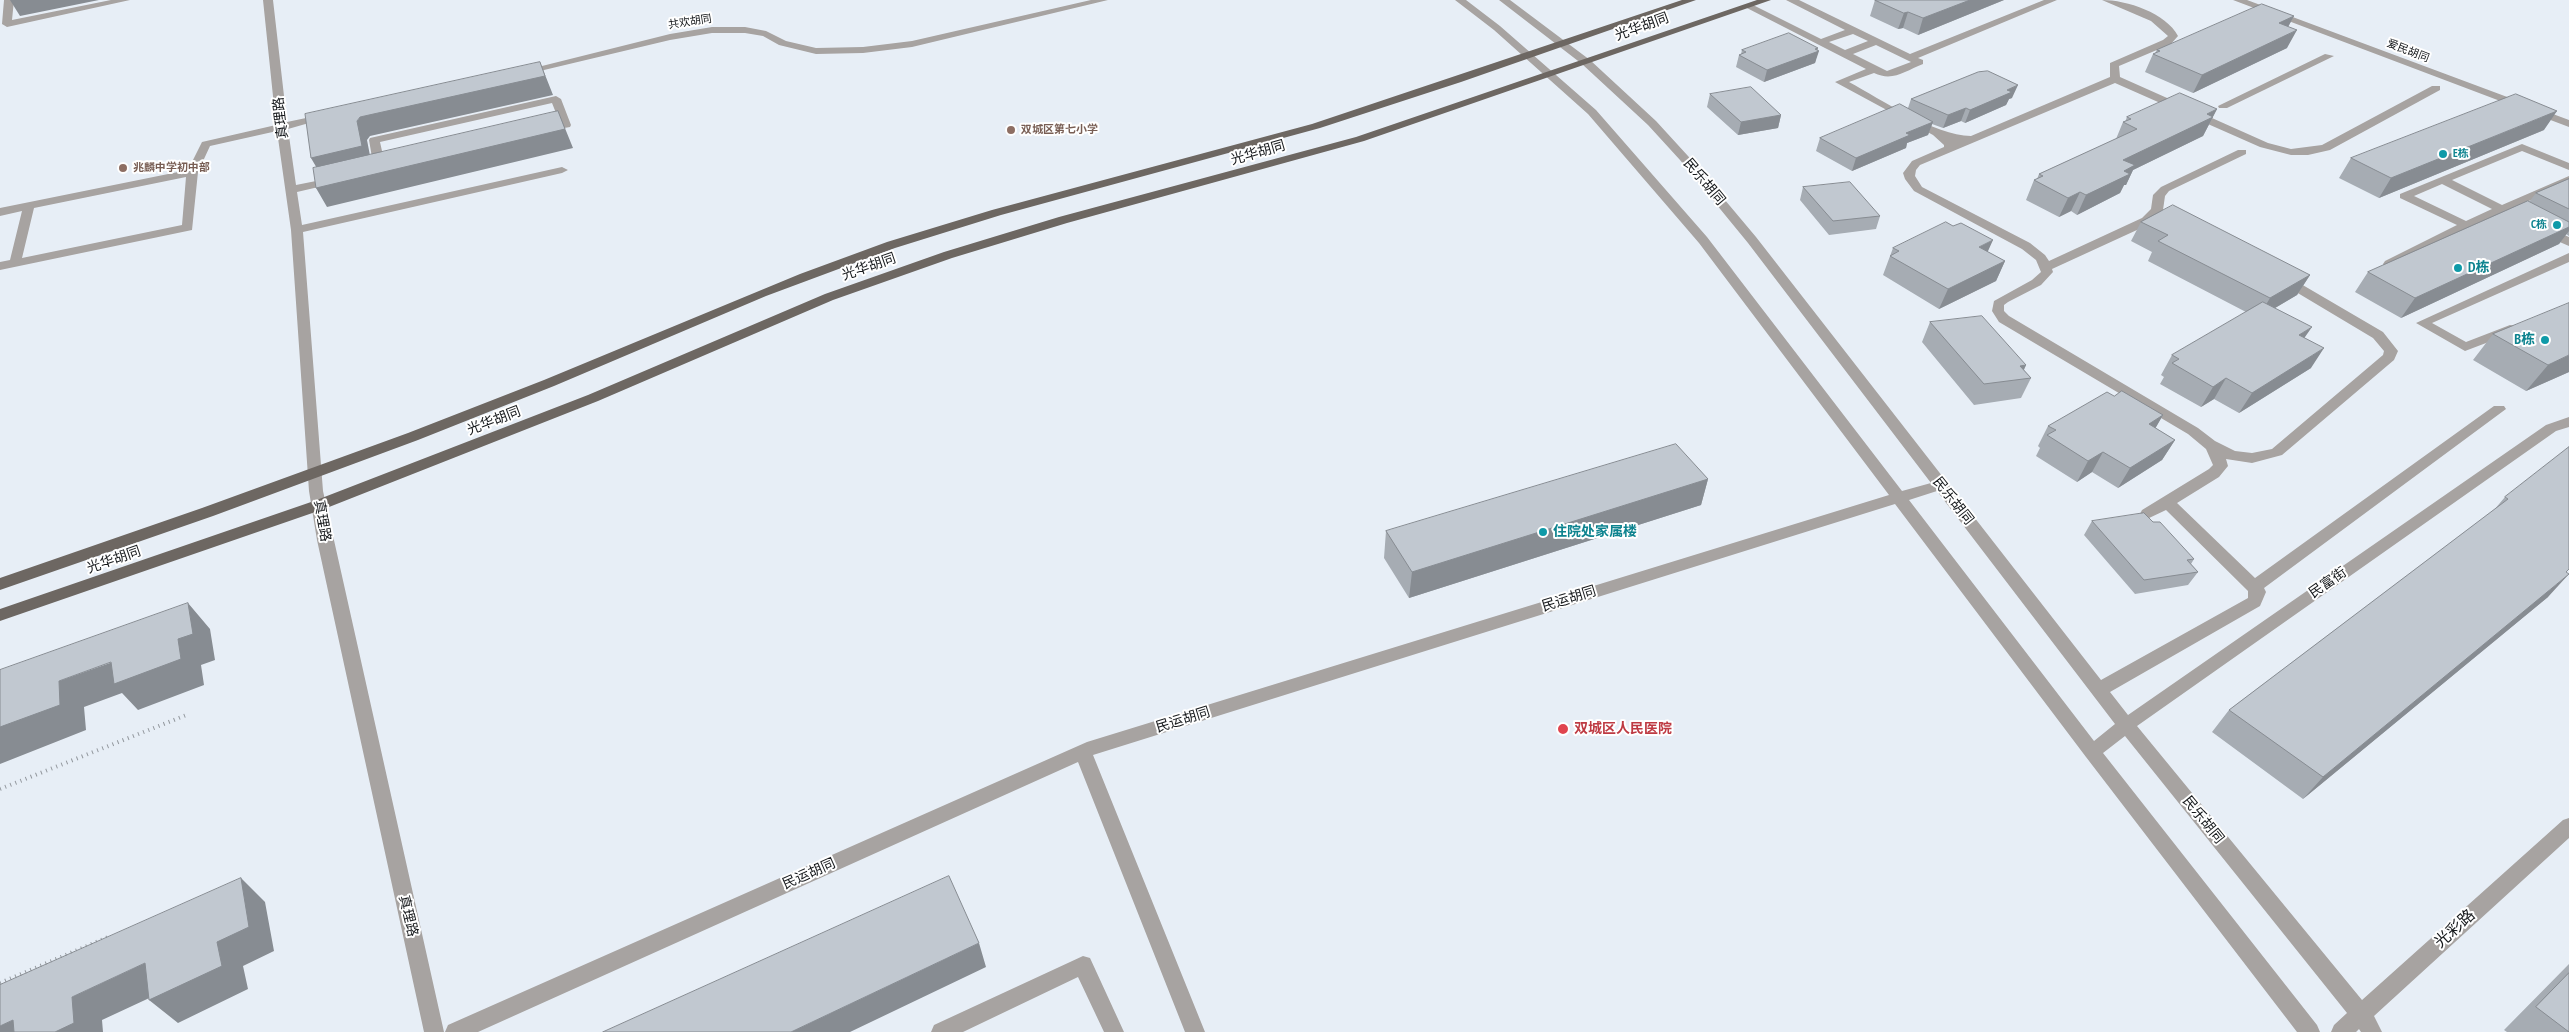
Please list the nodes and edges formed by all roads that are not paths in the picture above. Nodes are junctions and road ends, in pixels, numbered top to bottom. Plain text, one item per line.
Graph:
1 (9, 0) edge
2 (126, 0) edge
3 (268, 0) edge
4 (1103, 0) edge
5 (1460, 0) edge
6 (1504, 0) edge
7 (1691, 0) edge
8 (1766, 0) edge
9 (1792, 0) edge
10 (2052, 0) edge
11 (2107, 0) edge
12 (2238, 0) edge
13 (1748, 6) junction
14 (1854, 30) junction
15 (1878, 41) junction
16 (1821, 42) junction
17 (1565, 45) junction
18 (1845, 54) junction
19 (2329, 56) dead end
20 (1531, 57) junction
21 (1911, 57) junction
22 (1586, 62) junction
23 (1875, 69) junction
24 (514, 74) edge
25 (1551, 74) junction
26 (2115, 79) junction
27 (2436, 88) dead end
28 (2167, 101) junction
29 (2223, 106) junction
30 (340, 114) edge
31 (2569, 124) edge
32 (282, 128) junction
33 (2227, 128) junction
34 (538, 132) edge
35 (1938, 133) junction
36 (1980, 137) junction
37 (2277, 149) junction
38 (1948, 151) junction
39 (2242, 152) junction
40 (2569, 168) edge
41 (380, 169) edge
42 (562, 170) dead end
43 (192, 172) junction
44 (344, 178) edge
45 (2441, 179) junction
46 (2569, 179) edge
47 (291, 190) junction
48 (29, 206) junction
49 (2501, 209) junction
50 (0, 212) edge
51 (2514, 216) edge
52 (1981, 222) junction
53 (2466, 225) junction
54 (2536, 227) edge
55 (297, 230) junction
56 (2569, 242) edge
57 (2080, 252) junction
58 (2569, 257) edge
59 (15, 263) junction
60 (0, 266) edge
61 (2046, 267) junction
62 (2375, 271) edge
63 (2273, 273) edge
64 (2526, 323) edge
65 (2499, 409) dead end
66 (2569, 422) edge
67 (2203, 438) junction
68 (2255, 458) junction
69 (315, 472) junction
70 (2214, 473) junction
71 (1940, 485) junction
72 (1898, 497) junction
73 (2168, 502) junction
74 (319, 505) junction
75 (2148, 514) edge
76 (0, 584) edge
77 (2254, 587) junction
78 (0, 616) edge
79 (2100, 689) junction
80 (2126, 724) junction
81 (1083, 752) junction
82 (2092, 752) junction
83 (2569, 826) edge
84 (2362, 1015) junction
85 (434, 1032) edge
86 (454, 1032) edge
87 (940, 1032) edge
88 (1114, 1032) edge
89 (1195, 1032) edge
90 (2310, 1032) edge
91 (2341, 1032) edge
92 (2372, 1032) edge

1 - 2 street
3 - 32 street, 真理路
4 - 24 street, 共欢胡同
5 - 20 street
6 - 17 street, 民乐胡同
7 - 17 main road, 光华胡同
8 - 13 main road, 光华胡同
9 - 14 street
10 - 21 street
11 - 26 street
12 - 31 street, 爱民胡同
13 - 16 street
13 - 22 main road, 光华胡同
14 - 15 street
14 - 16 street
15 - 18 street
15 - 21 street
16 - 18 street
17 - 20 main road, 光华胡同
17 - 22 street, 民乐胡同
18 - 23 street
19 - 29 street
20 - 25 street
20 - 69 main road, 光华胡同
21 - 23 street
22 - 25 main road, 光华胡同
22 - 71 street, 民乐胡同
23 - 35 street
25 - 72 street
25 - 74 main road, 光华胡同
26 - 28 street
26 - 36 street
27 - 37 street
28 - 29 street
28 - 33 street
29 - 33 street
30 - 32 street
32 - 43 street
32 - 47 street, 真理路
33 - 37 street
33 - 39 street
34 - 41 street
35 - 36 street
35 - 38 street
36 - 38 street
37 - 39 street
38 - 52 street
39 - 57 street
40 - 45 street
42 - 55 street
43 - 48 street
43 - 59 street
44 - 47 street
45 - 49 street
45 - 53 street
46 - 49 street
47 - 55 street, 真理路
48 - 50 street
48 - 59 street
49 - 51 street
49 - 53 street
52 - 57 street
52 - 61 street
53 - 62 street
54 - 56 street
55 - 69 street, 真理路
57 - 61 street
58 - 64 street
59 - 60 street
61 - 67 street
63 - 68 street
65 - 77 street
66 - 80 street, 民富街
67 - 68 street
67 - 70 street
68 - 70 street
69 - 74 street, 真理路
69 - 76 main road, 光华胡同
70 - 73 street
71 - 72 street, 民运胡同
71 - 79 street, 民乐胡同
72 - 81 street, 民运胡同
72 - 82 street
73 - 75 street
73 - 77 street
74 - 78 main road, 光华胡同
74 - 85 street, 真理路
77 - 79 street
79 - 80 street, 民乐胡同
80 - 82 street, 民富街
80 - 84 street, 民乐胡同
81 - 86 street, 民运胡同
81 - 89 street
82 - 90 street
83 - 84 street, 光彩路
84 - 91 street, 光彩路
84 - 92 street, 民乐胡同
87 - 88 street

